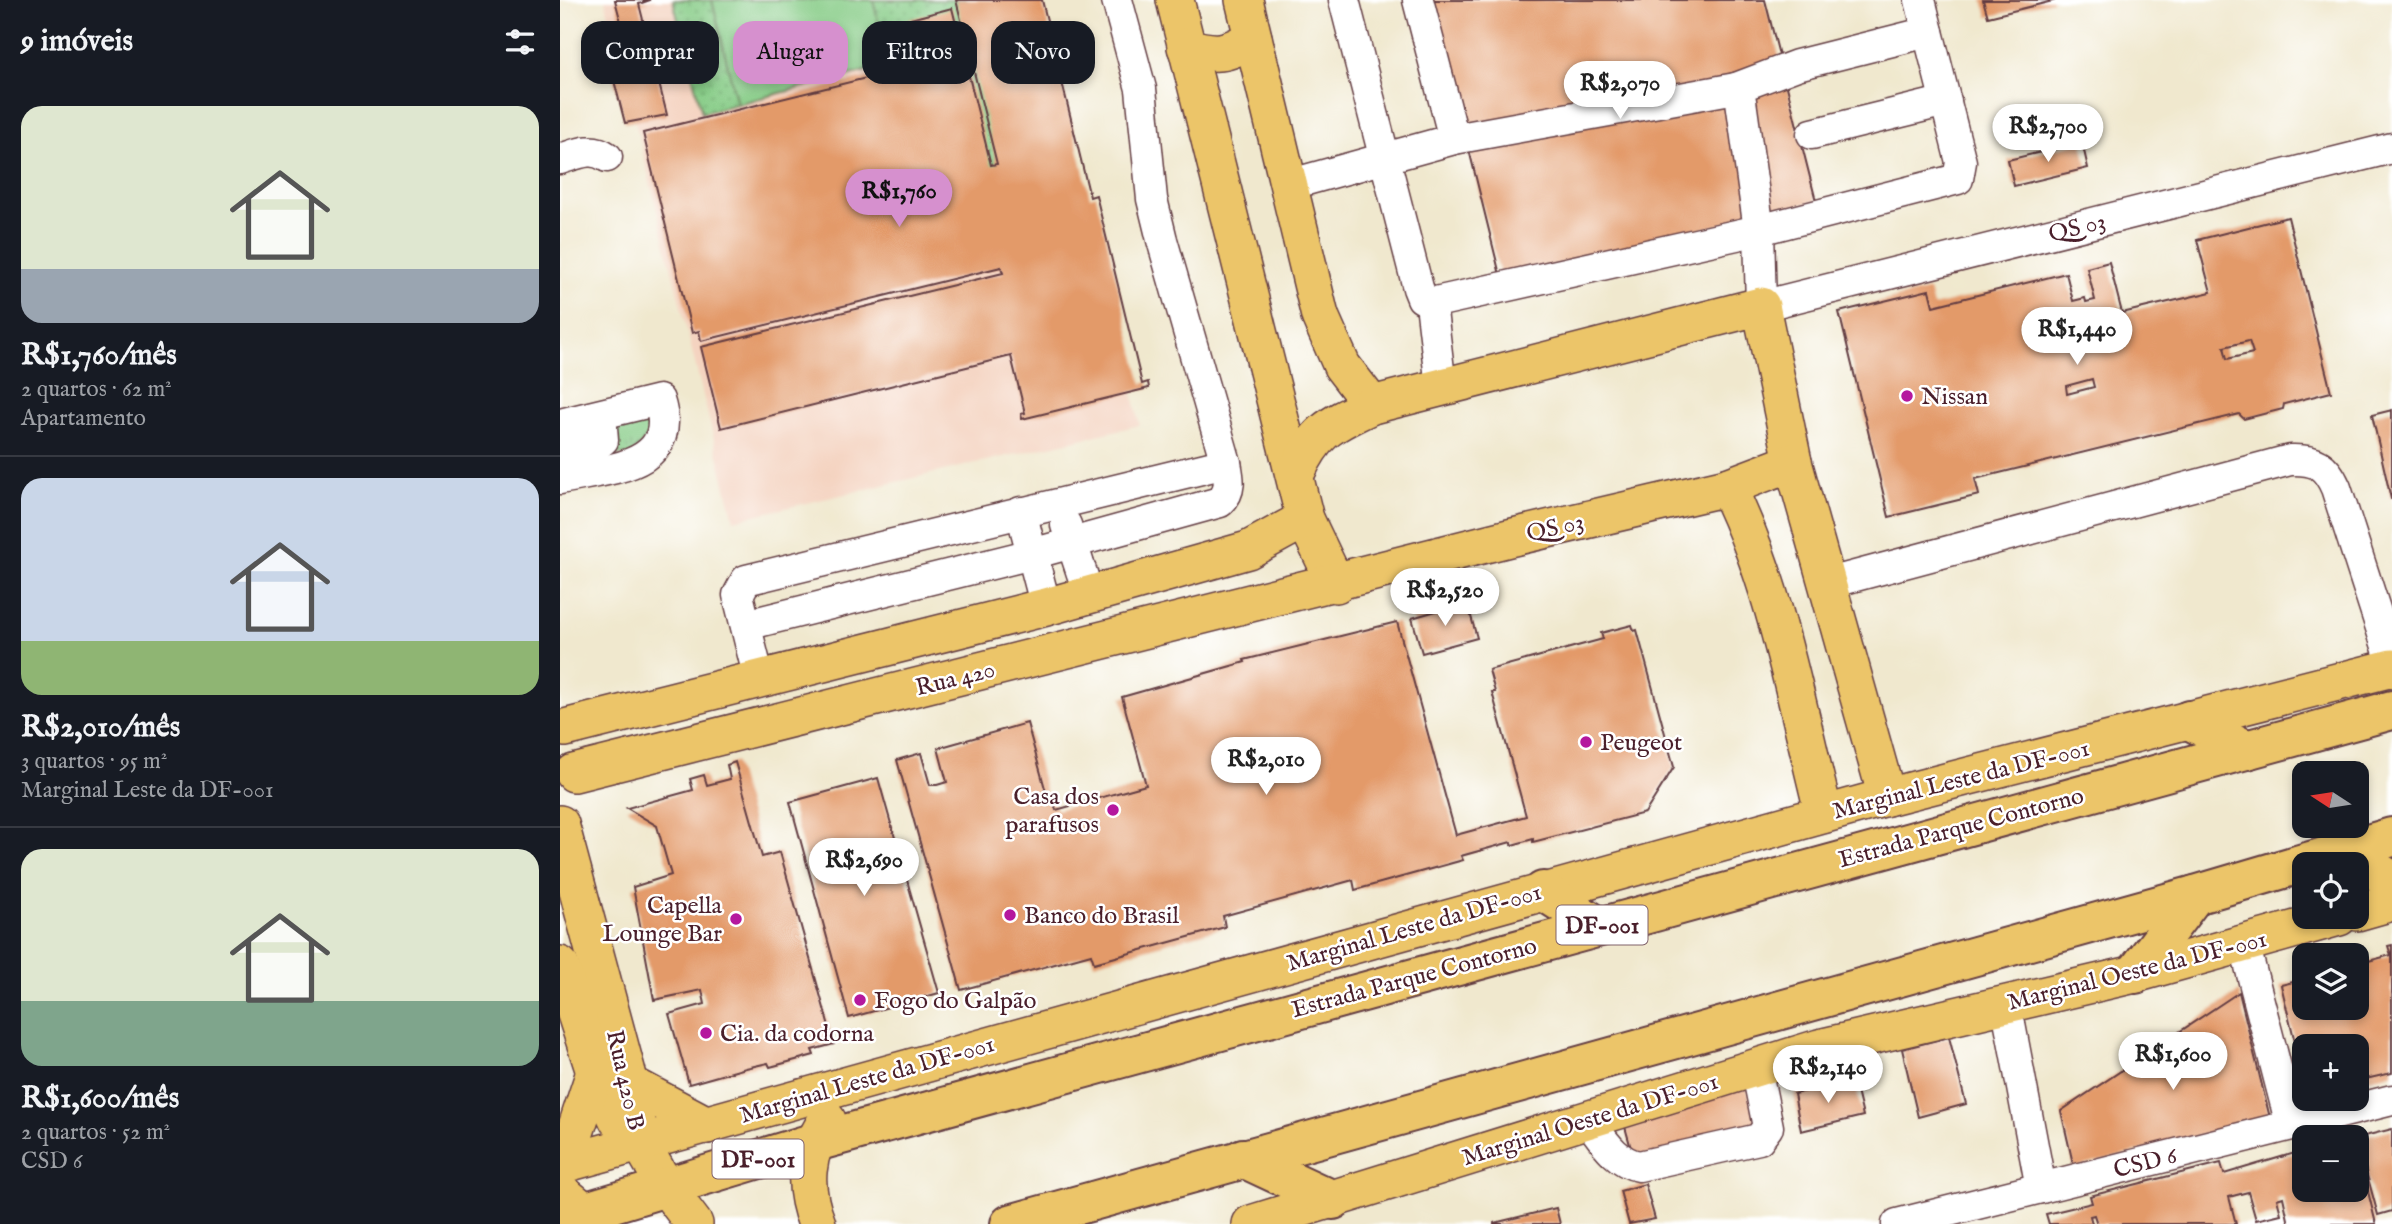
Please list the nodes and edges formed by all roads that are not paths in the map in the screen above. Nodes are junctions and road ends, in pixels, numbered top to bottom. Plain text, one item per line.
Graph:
1 (1117, 0) edge
2 (1175, 0) edge
3 (1244, 0) edge
4 (1344, 0) edge
5 (1418, 0) edge
6 (1920, 0) edge
7 (1928, 32) junction
8 (1253, 38) junction
9 (1186, 47) junction
10 (1736, 88) junction
11 (1946, 102) junction
12 (1812, 134) dead end
13 (1454, 139) junction
14 (2392, 148) edge
15 (607, 157) dead end
16 (560, 159) edge
17 (1385, 160) junction
18 (1288, 185) junction
19 (1759, 230) junction
20 (1431, 303) junction
21 (1761, 306) junction
22 (1441, 387) junction
23 (1372, 405) junction
24 (601, 415) junction
25 (560, 424) edge
26 (560, 452) edge
27 (1793, 462) junction
28 (1226, 463) junction
29 (1296, 473) junction
30 (560, 479) edge
31 (1727, 487) junction
32 (1060, 502) junction
33 (1021, 512) junction
34 (1305, 519) junction
35 (1071, 542) junction
36 (1032, 554) junction
37 (1829, 583) junction
38 (1336, 584) junction
39 (1089, 595) junction
40 (1046, 607) junction
41 (746, 625) junction
42 (1842, 640) junction
43 (1784, 653) junction
44 (2392, 662) edge
45 (2392, 668) edge
46 (759, 679) junction
47 (2392, 710) edge
48 (2189, 720) junction
49 (563, 725) edge
50 (2247, 750) junction
51 (567, 787) edge
52 (1887, 797) junction
53 (1824, 814) junction
54 (560, 824) edge
55 (2392, 837) edge
56 (2343, 852) edge
57 (2292, 867) edge
58 (2369, 867) edge
59 (2392, 880) edge
60 (1543, 891) junction
61 (2195, 895) junction
62 (2392, 902) edge
63 (2369, 909) edge
64 (1598, 926) junction
65 (2295, 929) edge
66 (2244, 943) junction
67 (560, 964) edge
68 (2135, 974) junction
69 (2006, 1003) junction
70 (1756, 1067) junction
71 (595, 1072) junction
72 (630, 1084) junction
73 (850, 1084) junction
74 (2392, 1100) edge
75 (1588, 1120) junction
76 (707, 1125) junction
77 (2291, 1125) junction
78 (812, 1143) junction
79 (640, 1144) junction
80 (1243, 1158) junction
81 (666, 1187) junction
82 (2041, 1188) junction
83 (572, 1196) edge
84 (1333, 1200) junction
85 (1262, 1222) edge
86 (694, 1224) edge
87 (817, 1224) edge
88 (1010, 1224) edge
89 (1897, 1224) edge

1 - 28 street
2 - 9 main road
3 - 8 main road
4 - 17 street
5 - 13 street
6 - 7 street
7 - 10 street
7 - 11 street
8 - 9 main road
8 - 18 main road
9 - 29 main road
10 - 13 street
10 - 19 street
11 - 12 street
11 - 19 street
13 - 17 street
14 - 21 street, QS 03
15 - 16 street
17 - 18 street
17 - 20 street
18 - 23 main road
19 - 20 street
19 - 21 street
20 - 22 street
21 - 22 main road, QS 03
21 - 27 main road
22 - 23 main road, QS 03
23 - 29 main road, QS 03
24 - 25 street
24 - 26 street
24 - 30 street
27 - 31 main road, QS 03
27 - 37 main road
28 - 32 street
28 - 35 street
29 - 34 main road
31 - 38 main road, QS 03
31 - 43 main road
32 - 33 street
32 - 35 street
33 - 36 street
33 - 41 street
34 - 38 main road
34 - 39 main road, Rua 420
35 - 36 street
35 - 39 street
36 - 40 street
36 - 41 street
37 - 42 main road
37 - 44 street
38 - 51 main road, Rua 420
39 - 40 main road, Rua 420
40 - 46 main road, Rua 420
41 - 46 street
42 - 43 main road
42 - 52 main road
43 - 53 main road
45 - 48 main road, Marginal Leste da DF-001
46 - 49 main road, Rua 420
47 - 50 highway, Estrada Parque Contorno / DF-001
48 - 50 highway
48 - 52 main road, Marginal Leste da DF-001
49 - 51 main road
50 - 64 highway, Estrada Parque Contorno / DF-001
52 - 53 main road, Marginal Leste da DF-001
53 - 60 main road, Marginal Leste da DF-001
54 - 72 main road, Rua 420 B
55 - 56 highway
57 - 61 highway
58 - 59 highway
60 - 64 highway
60 - 73 main road, Marginal Leste da DF-001
61 - 68 highway
61 - 80 highway
62 - 63 main road
64 - 78 highway, Estrada Parque Contorno / DF-001
65 - 66 main road, Marginal Oeste da DF-001
66 - 68 main road, Marginal Oeste da DF-001
66 - 77 street
67 - 71 main road, Rua 420 B
68 - 69 main road, Marginal Oeste da DF-001
69 - 70 main road, Marginal Oeste da DF-001
69 - 82 street
70 - 75 main road, Marginal Oeste da DF-001
70 - 75 street
71 - 79 main road, Rua 420 B
71 - 83 main road
72 - 76 main road
72 - 79 main road, Rua 420 B
73 - 76 main road, Marginal Leste da DF-001
73 - 78 main road
74 - 77 street, CSD 6
75 - 84 main road, Marginal Oeste da DF-001
76 - 79 main road, Marginal Leste da DF-001
77 - 82 street, CSD 6
78 - 81 highway, Estrada Parque Contorno / DF-001
78 - 87 main road
79 - 81 main road
79 - 83 main road, Marginal Leste da DF-001
80 - 84 highway
80 - 88 highway
81 - 83 highway, Estrada Parque Contorno / DF-001
81 - 86 main road
82 - 89 street, CSD 6
84 - 85 main road, Marginal Oeste da DF-001

